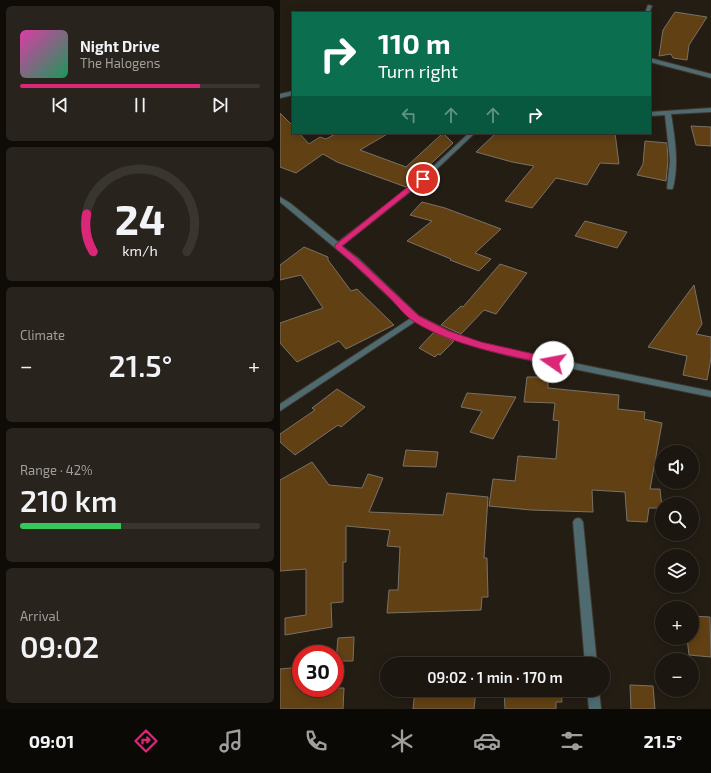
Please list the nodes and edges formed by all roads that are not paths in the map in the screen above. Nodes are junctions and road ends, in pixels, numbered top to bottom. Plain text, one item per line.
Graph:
1 (650, 6) dead end
2 (647, 12) edge
3 (651, 60) edge
4 (711, 76) edge
5 (292, 93) edge
6 (280, 96) edge
7 (711, 110) edge
8 (651, 114) edge
9 (668, 114) junction
10 (471, 134) edge
11 (670, 188) dead end
12 (280, 199) edge
13 (338, 246) junction
14 (416, 318) junction
15 (711, 394) edge
16 (280, 408) edge
17 (578, 522) dead end
18 (590, 657) edge
19 (594, 697) edge
20 (595, 709) edge

1 - 2 street
3 - 4 street
5 - 6 street
7 - 9 street
8 - 9 street
9 - 11 street
10 - 13 street
12 - 13 street
13 - 14 street
14 - 15 street
14 - 16 street
17 - 18 street
19 - 20 street

